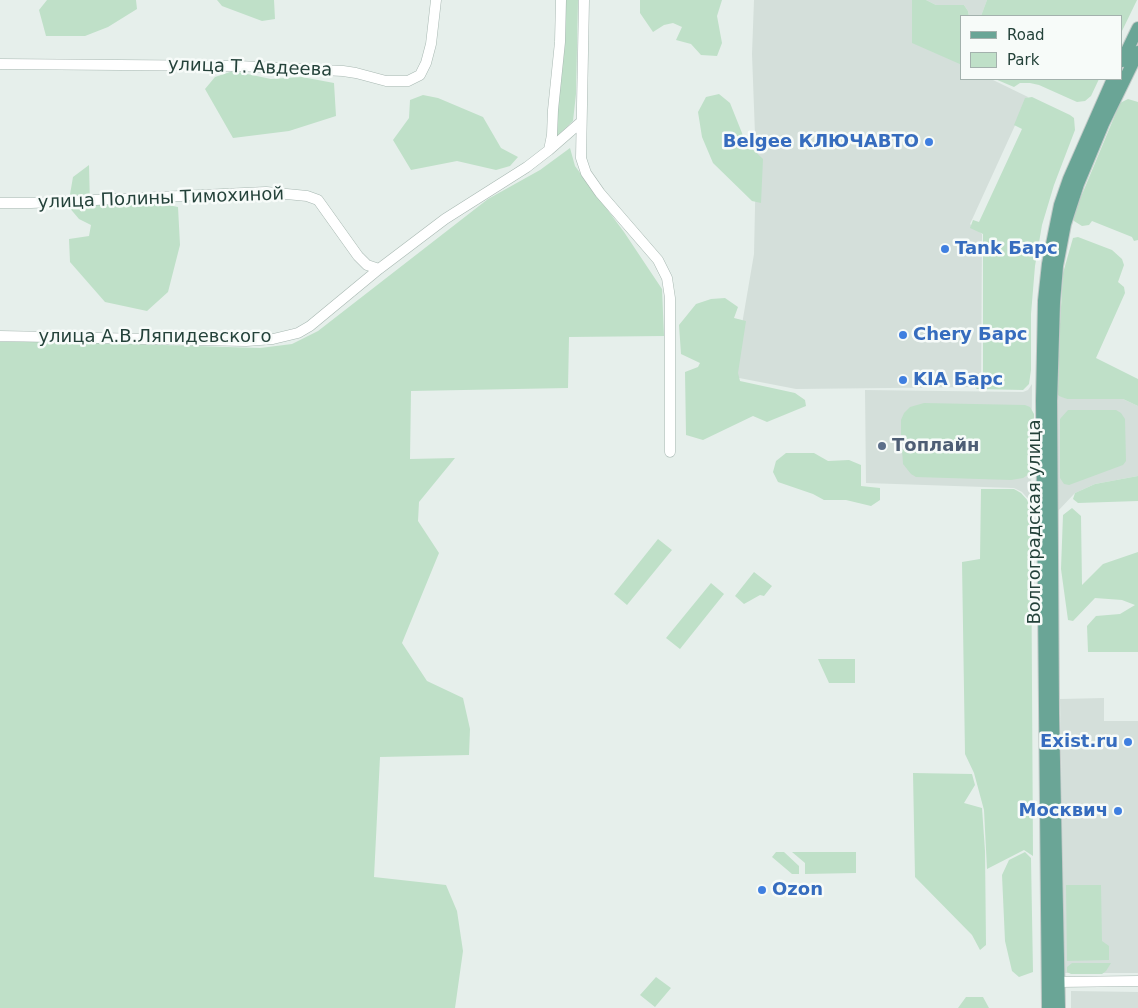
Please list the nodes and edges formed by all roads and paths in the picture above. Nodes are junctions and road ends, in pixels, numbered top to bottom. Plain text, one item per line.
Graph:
1 (436, 0) edge
2 (561, 0) edge
3 (584, 0) edge
4 (1138, 28) edge
5 (1138, 52) edge
6 (1123, 60) edge
7 (0, 64) edge
8 (1113, 80) edge
9 (581, 122) junction
10 (549, 150) junction
11 (0, 203) edge
12 (379, 269) junction
13 (0, 336) edge
14 (670, 452) dead end
15 (1051, 828) junction
16 (1138, 981) edge
17 (1059, 982) junction
18 (1048, 1008) edge
19 (1059, 1008) edge

1 - 7 street, улица Т. Авдеева
2 - 10 street
3 - 9 street
4 - 6 main road
5 - 15 main road, Волгоградская улица
8 - 15 main road, Волгоградская улица
9 - 10 street, улица А.В.Ляпидевского
9 - 14 street
10 - 12 street, улица А.В.Ляпидевского
11 - 12 street, улица Полины Тимохиной
12 - 13 street, улица А.В.Ляпидевского
15 - 17 main road, Волгоградская улица
15 - 18 main road, Волгоградская улица
16 - 17 street
17 - 19 main road, Волгоградская улица

